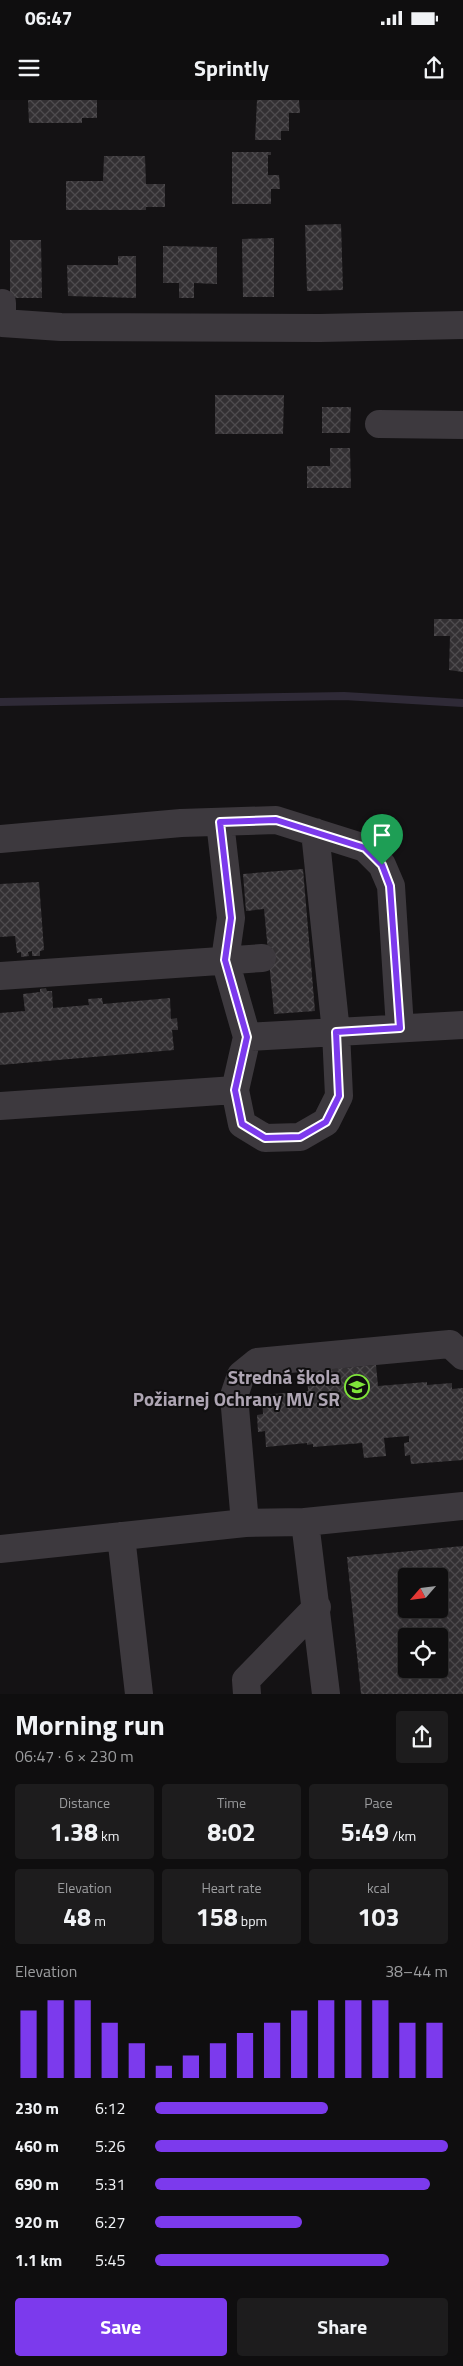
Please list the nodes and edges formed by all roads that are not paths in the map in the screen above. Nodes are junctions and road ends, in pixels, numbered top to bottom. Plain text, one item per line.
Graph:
1 (2, 302) dead end
2 (463, 325) edge
3 (379, 424) dead end
4 (463, 426) edge
5 (220, 822) junction
6 (315, 832) junction
7 (0, 839) edge
8 (262, 958) dead end
9 (225, 960) junction
10 (0, 976) edge
11 (463, 1024) edge
12 (400, 1028) junction
13 (336, 1032) junction
14 (247, 1037) junction
15 (235, 1090) junction
16 (0, 1106) edge
17 (463, 1356) edge
18 (463, 1506) edge
19 (305, 1522) junction
20 (245, 1523) junction
21 (121, 1536) junction
22 (0, 1549) edge
23 (316, 1607) junction
24 (138, 1694) edge
25 (247, 1694) edge
26 (326, 1694) edge

1 - 2 lane
3 - 4 lane
5 - 6 lane
5 - 7 lane
5 - 9 lane
6 - 12 lane
6 - 13 lane
8 - 9 lane
9 - 10 lane
9 - 14 lane
11 - 12 lane
12 - 13 lane
13 - 14 lane
13 - 15 lane
14 - 15 lane
15 - 16 lane
17 - 20 lane
18 - 19 lane
19 - 20 lane
19 - 23 lane
20 - 21 lane
21 - 22 lane
21 - 24 lane
23 - 25 lane
23 - 26 lane

